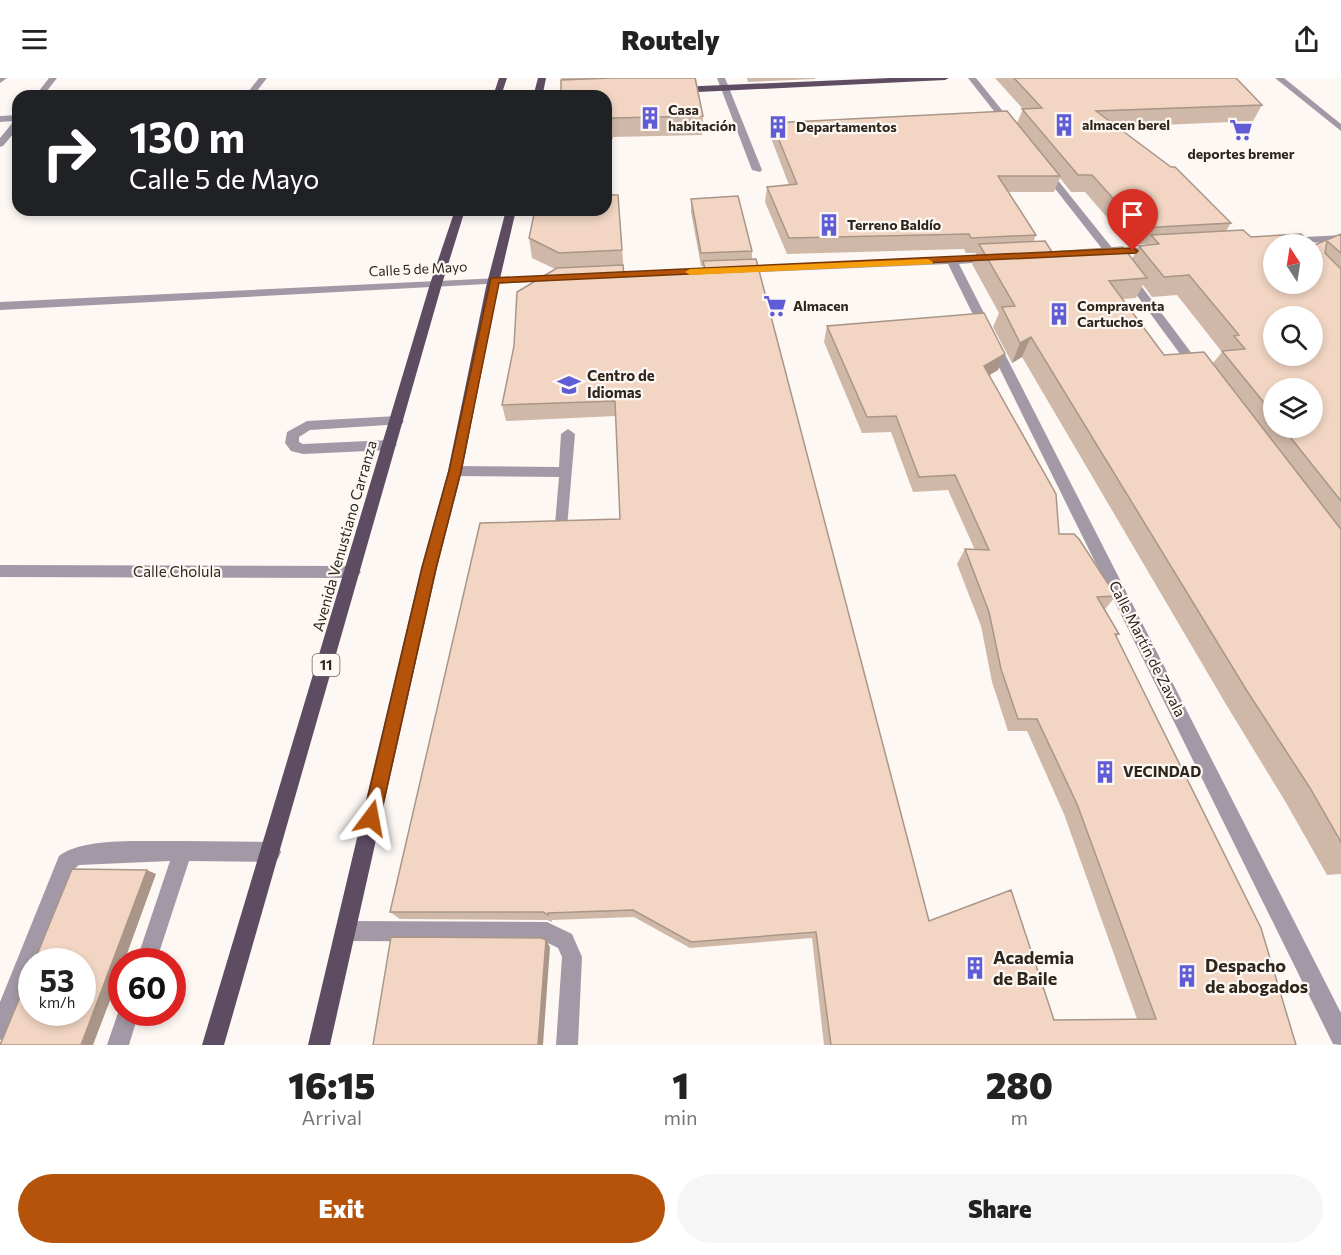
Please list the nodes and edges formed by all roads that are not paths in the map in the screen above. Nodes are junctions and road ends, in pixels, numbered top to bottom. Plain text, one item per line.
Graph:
1 (53, 78) edge
2 (263, 78) edge
3 (945, 78) edge
4 (972, 78) edge
5 (1279, 78) edge
6 (722, 83) edge
7 (44, 90) edge
8 (254, 90) edge
9 (669, 90) edge
10 (1341, 128) edge
11 (12, 129) edge
12 (1016, 133) edge
13 (0, 144) edge
14 (1038, 160) edge
15 (757, 170) dead end
16 (458, 216) edge
17 (510, 216) edge
18 (1341, 238) edge
19 (1323, 239) edge
20 (1170, 249) edge
21 (1105, 253) junction
22 (1009, 258) edge
23 (952, 261) junction
24 (729, 270) edge
25 (577, 277) edge
26 (494, 280) junction
27 (436, 284) junction
28 (0, 306) edge
29 (1204, 378) edge
30 (397, 421) junction
31 (568, 434) dead end
32 (390, 445) junction
33 (455, 471) junction
34 (566, 472) junction
35 (562, 524) edge
36 (0, 571) edge
37 (353, 572) junction
38 (183, 851) junction
39 (271, 852) junction
40 (345, 931) junction
41 (151, 948) edge
42 (124, 1026) edge
43 (0, 1029) edge
44 (1341, 1036) edge
45 (118, 1045) edge
46 (213, 1045) edge
47 (319, 1045) edge
48 (567, 1045) edge

1 - 7 street
2 - 8 street
3 - 6 main road
4 - 12 street
5 - 10 street
6 - 9 main road
6 - 15 street
11 - 13 street
14 - 21 street
16 - 27 main road, Avenida Venustiano Carranza / 11
17 - 26 main road
18 - 19 street
20 - 21 street
21 - 29 street
22 - 23 street
23 - 24 street
23 - 44 street, Calle Martín de Zavala
25 - 26 street, Calle 5 de Mayo
26 - 27 street, Calle 5 de Mayo
26 - 33 main road
27 - 28 street, Calle 5 de Mayo
27 - 30 main road, Avenida Venustiano Carranza / 11
30 - 32 main road, Avenida Venustiano Carranza / 11
30 - 32 street
31 - 34 street
32 - 37 main road, Avenida Venustiano Carranza / 11
33 - 34 street
33 - 40 main road
34 - 35 street
36 - 37 street, Calle Cholula
37 - 39 main road, Avenida Venustiano Carranza / 11
38 - 39 street
38 - 41 street
38 - 43 street
39 - 46 main road, Avenida Venustiano Carranza / 11
40 - 47 main road
40 - 48 street
42 - 45 street

